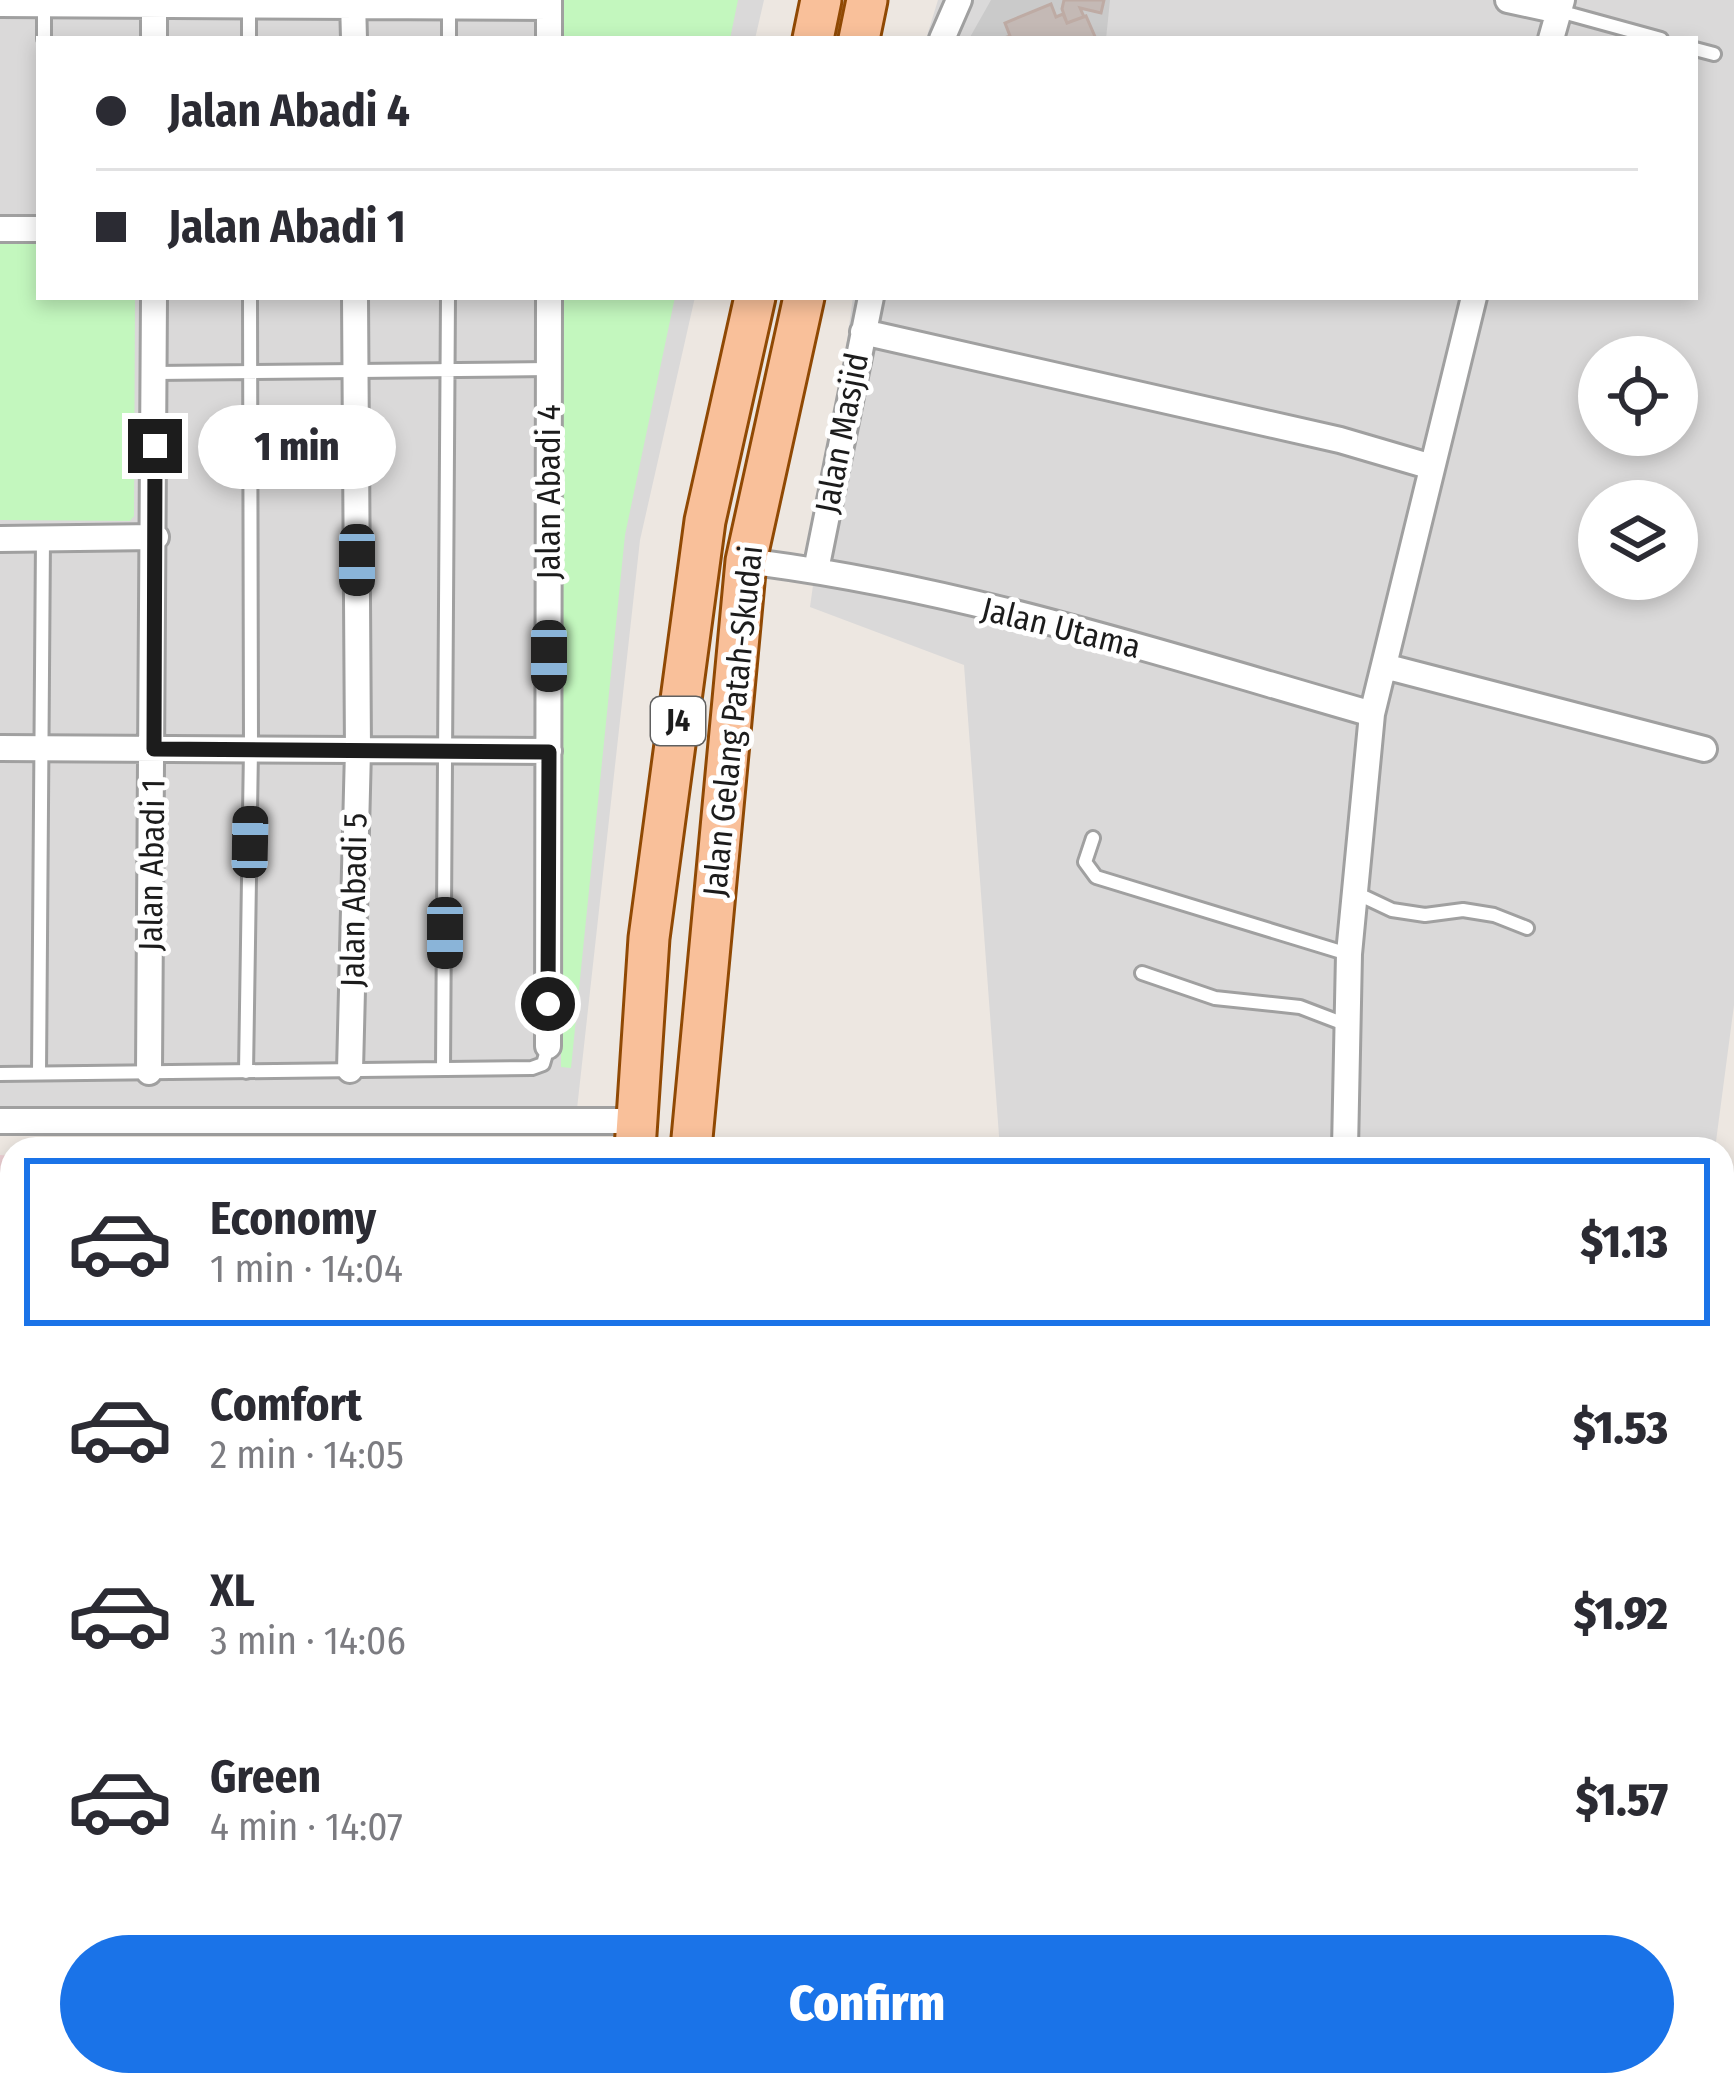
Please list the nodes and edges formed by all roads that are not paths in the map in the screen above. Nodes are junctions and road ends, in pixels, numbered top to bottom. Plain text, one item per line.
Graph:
1 (821, 0) edge
2 (867, 0) edge
3 (958, 0) edge
4 (1508, 0) edge
5 (44, 2) edge
6 (353, 2) edge
7 (154, 3) edge
8 (449, 3) edge
9 (549, 3) edge
10 (0, 4) edge
11 (249, 4) edge
12 (1560, 5) edge
13 (44, 36) edge
14 (154, 36) edge
15 (249, 36) edge
16 (354, 36) edge
17 (449, 36) edge
18 (549, 36) edge
19 (813, 36) edge
20 (861, 36) edge
21 (943, 36) edge
22 (1551, 36) edge
23 (1652, 36) edge
24 (1698, 50) edge
25 (1714, 54) dead end
26 (36, 229) edge
27 (0, 230) edge
28 (154, 300) edge
29 (250, 300) edge
30 (356, 300) edge
31 (448, 300) edge
32 (549, 300) edge
33 (754, 300) edge
34 (803, 300) edge
35 (870, 300) edge
36 (1473, 300) edge
37 (862, 332) junction
38 (549, 369) junction
39 (356, 370) junction
40 (448, 370) junction
41 (250, 372) junction
42 (155, 373) junction
43 (1432, 467) junction
44 (155, 537) junction
45 (0, 538) edge
46 (43, 538) junction
47 (746, 561) junction
48 (816, 570) junction
49 (1384, 666) junction
50 (1372, 714) junction
51 (0, 748) edge
52 (41, 748) junction
53 (154, 749) junction
54 (251, 749) junction
55 (1704, 749) dead end
56 (358, 750) junction
57 (446, 751) junction
58 (549, 752) junction
59 (1093, 838) dead end
60 (1355, 893) junction
61 (1527, 928) dead end
62 (1349, 954) junction
63 (1142, 973) dead end
64 (1347, 1024) junction
65 (548, 1046) joint
66 (350, 1070) junction
67 (443, 1070) junction
68 (149, 1072) junction
69 (246, 1072) junction
70 (39, 1073) junction
71 (0, 1074) edge
72 (0, 1121) edge
73 (635, 1135) edge
74 (692, 1137) edge
75 (1345, 1137) edge
76 (1076, 2097) edge
77 (1129, 2097) edge

1 - 19 main road
2 - 20 main road
3 - 21 street
4 - 12 street
5 - 7 street
5 - 10 street
5 - 13 lane
6 - 8 street
6 - 11 street
6 - 16 street
7 - 11 street
7 - 14 street
8 - 9 street
8 - 17 lane
9 - 18 street
11 - 15 lane
12 - 22 street
12 - 23 lane
24 - 25 lane
26 - 27 street
28 - 42 street, Jalan Abadi 1
29 - 41 lane
30 - 39 street, Jalan Abadi 5
31 - 40 lane
32 - 38 street, Jalan Abadi 4
33 - 73 main road, Jalan Gelang Patah-Skudai / J4
34 - 47 main road, Jalan Gelang Patah-Skudai / J4
35 - 37 street, Jalan Masjid
36 - 43 street
37 - 43 street
37 - 48 street, Jalan Masjid
38 - 40 lane
38 - 58 street, Jalan Abadi 4
39 - 40 lane
39 - 41 lane
39 - 56 street, Jalan Abadi 5
40 - 57 lane
41 - 42 lane
41 - 54 lane
42 - 44 street, Jalan Abadi 1
43 - 49 street
44 - 46 street
44 - 53 street, Jalan Abadi 1
45 - 46 street
46 - 52 lane
47 - 48 street, Jalan Utama
47 - 74 main road, Jalan Gelang Patah-Skudai / J4
48 - 50 street, Jalan Utama
49 - 50 street
49 - 55 street
50 - 60 street
51 - 52 street
52 - 53 street
52 - 70 lane
53 - 54 street
53 - 68 street, Jalan Abadi 1
54 - 56 street
54 - 69 lane
56 - 57 street
56 - 66 street, Jalan Abadi 5
57 - 58 street
57 - 67 lane
58 - 65 street, Jalan Abadi 4
59 - 62 lane
60 - 61 lane
60 - 62 street
62 - 64 street
63 - 64 lane
64 - 75 street
65 - 67 lane
66 - 67 lane
66 - 69 lane
68 - 69 lane
68 - 70 lane
70 - 71 lane
72 - 73 street
76 - 77 street

